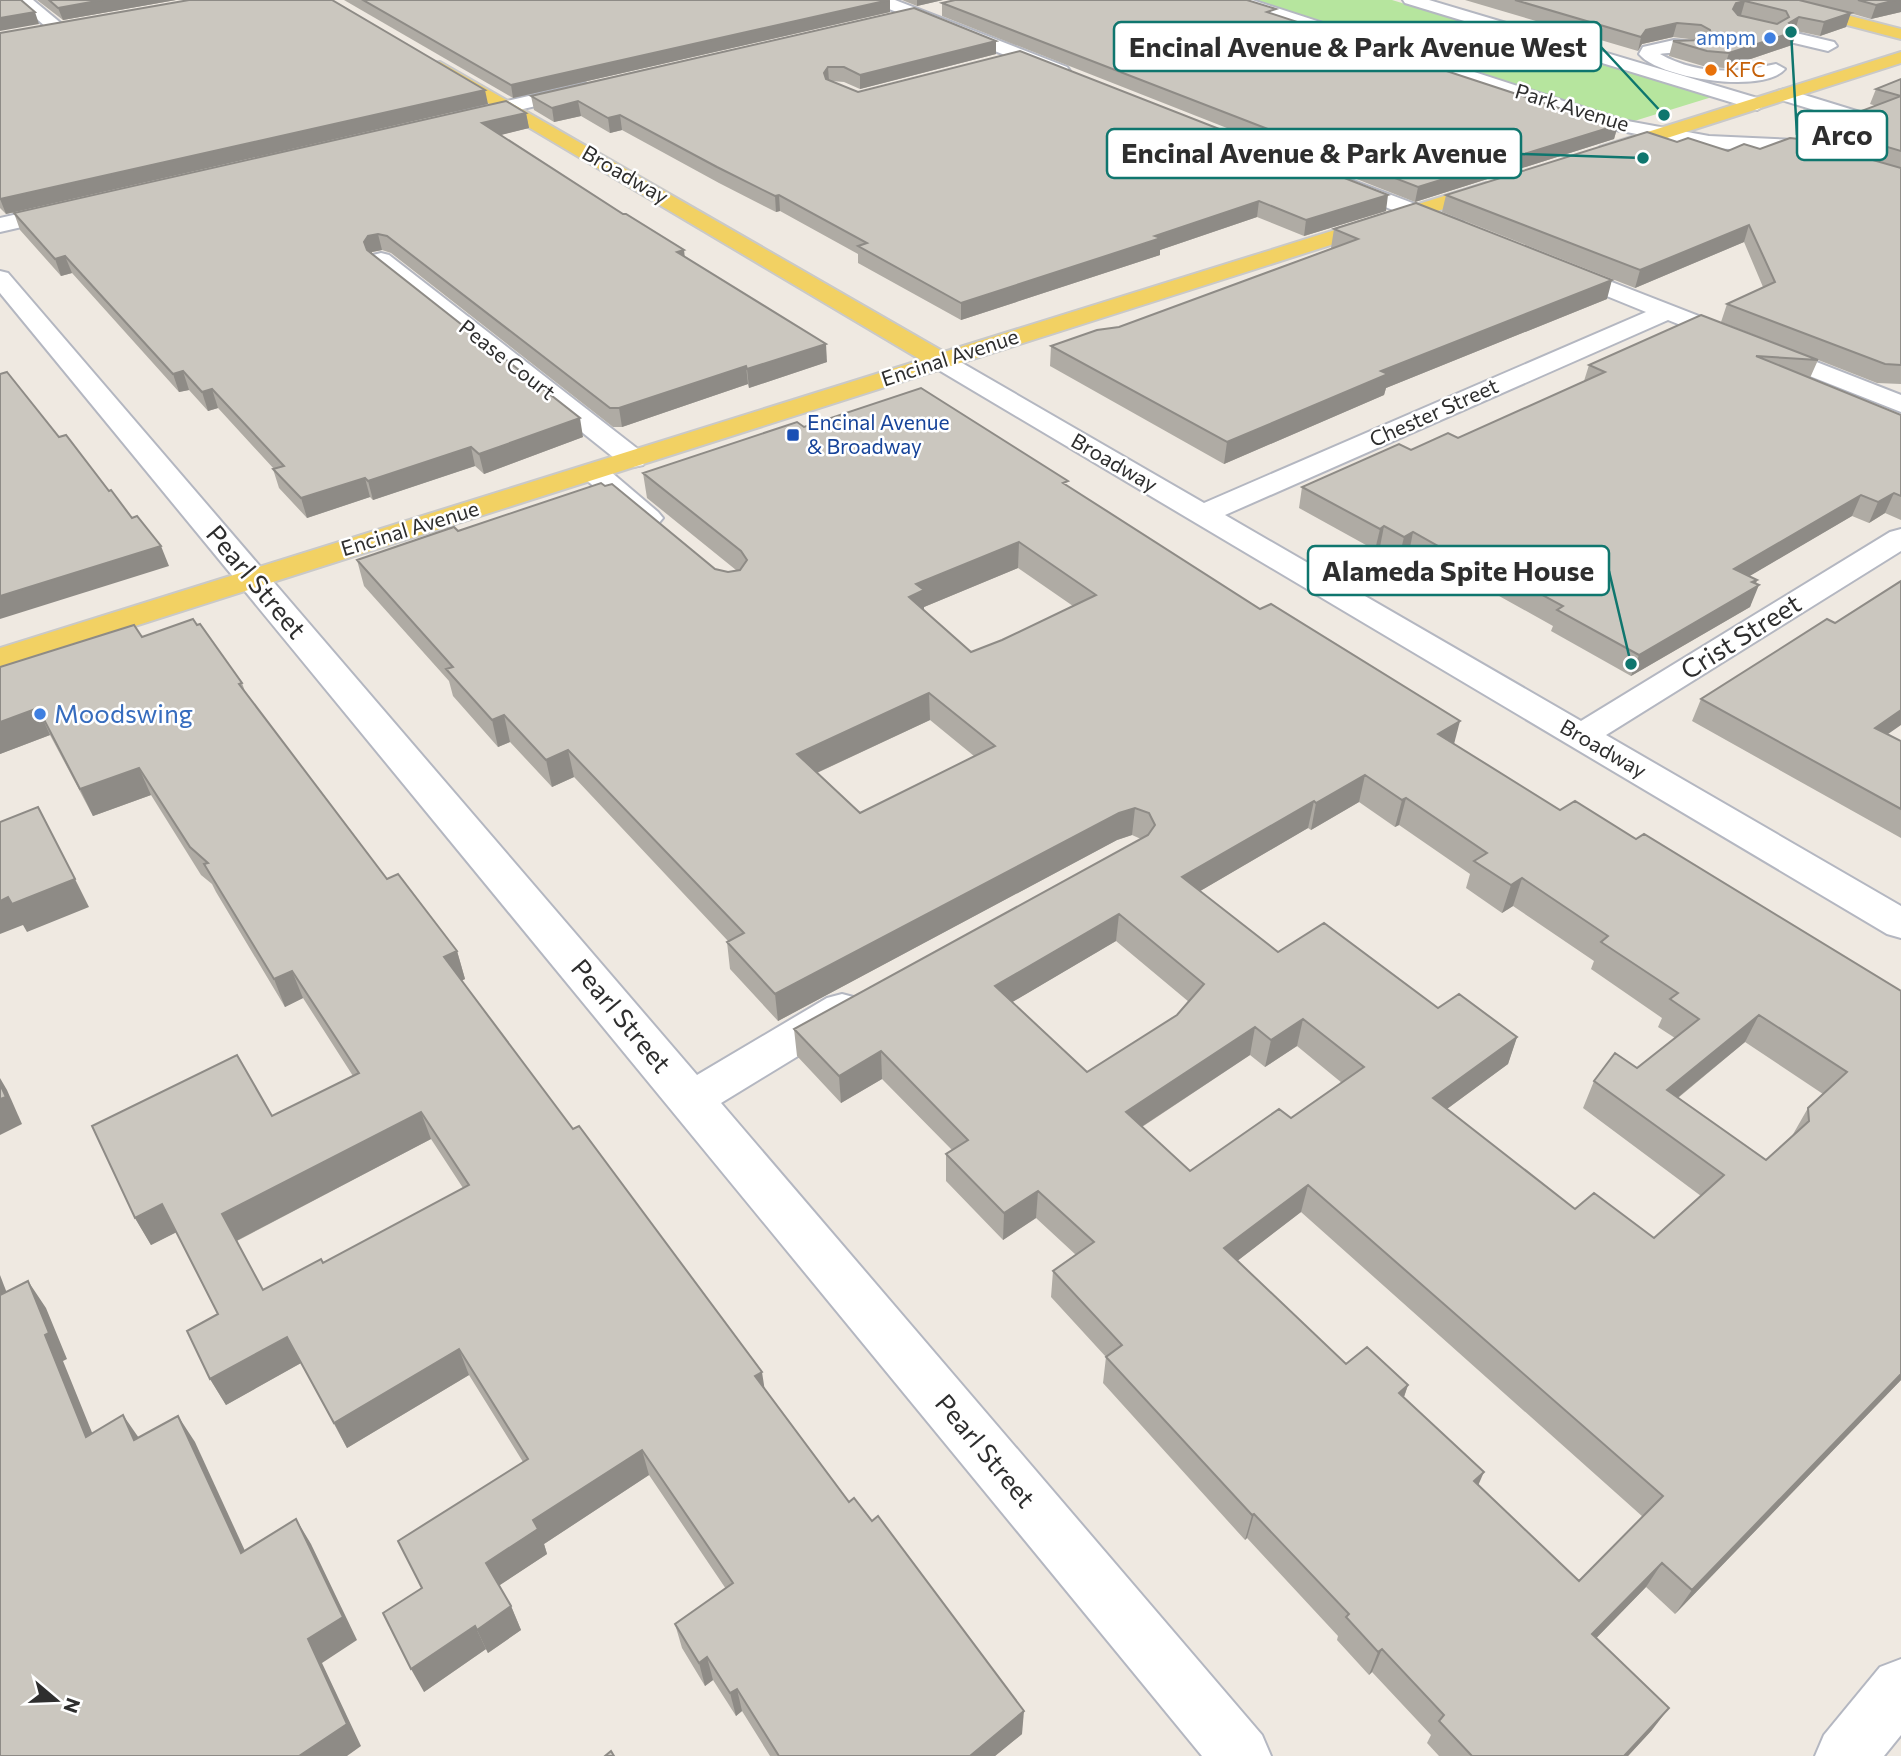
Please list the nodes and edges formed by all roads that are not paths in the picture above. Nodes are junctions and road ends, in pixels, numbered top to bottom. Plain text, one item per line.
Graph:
1 (23, 0) edge
2 (880, 0) edge
3 (1235, 0) edge
4 (1412, 0) edge
5 (951, 5) edge
6 (1779, 5) edge
7 (915, 14) junction
8 (875, 23) edge
9 (36, 33) edge
10 (1810, 34) tunnel mouth
11 (1901, 34) edge
12 (1696, 47) edge
13 (1022, 56) junction
14 (1901, 57) edge
15 (430, 61) edge
16 (990, 65) edge
17 (1776, 69) tunnel mouth
18 (1083, 80) edge
19 (609, 83) edge
20 (1785, 95) junction
21 (1756, 104) junction
22 (508, 107) junction
23 (1709, 119) junction
24 (449, 120) edge
25 (1663, 134) junction
26 (1810, 148) junction
27 (1589, 157) edge
28 (1317, 172) edge
29 (1509, 182) edge
30 (82, 206) edge
31 (1416, 211) junction
32 (0, 225) edge
33 (1479, 236) edge
34 (381, 260) edge
35 (1541, 261) edge
36 (0, 278) edge
37 (1666, 312) junction
38 (941, 361) junction
39 (1901, 404) edge
40 (633, 459) junction
41 (593, 472) junction
42 (1202, 514) junction
43 (667, 533) edge
44 (1901, 538) edge
45 (253, 578) junction
46 (0, 659) edge
47 (1581, 736) junction
48 (1901, 925) edge
49 (879, 989) edge
50 (691, 1100) junction
51 (1901, 1688) edge
52 (1241, 1756) edge
53 (1845, 1756) edge

1 - 9 street
2 - 7 street
3 - 25 street, Park Avenue
4 - 21 street
5 - 7 street
6 - 10 street
6 - 11 main road
7 - 8 street
7 - 13 street
12 - 17 street
13 - 16 street
13 - 18 street
14 - 20 main road
15 - 22 main road, Broadway
19 - 22 street
20 - 21 main road
20 - 26 street
21 - 23 main road
22 - 24 street
22 - 38 main road, Broadway
23 - 25 main road
23 - 26 street
25 - 26 street, Park Avenue
25 - 27 main road
28 - 31 street
29 - 31 main road, Encinal Avenue
30 - 32 street
31 - 33 street
31 - 38 main road, Encinal Avenue
34 - 40 street, Pease Court
35 - 37 street
36 - 45 street, Pearl Street
37 - 39 street
37 - 42 street, Chester Street
38 - 40 main road, Encinal Avenue
38 - 42 street, Broadway
40 - 41 main road, Encinal Avenue
41 - 43 street
41 - 45 main road, Encinal Avenue
42 - 47 street, Broadway
44 - 47 street, Crist Street
45 - 46 main road, Encinal Avenue
45 - 50 street, Pearl Street
47 - 48 street, Broadway
49 - 50 street
50 - 52 street, Pearl Street
51 - 53 street

